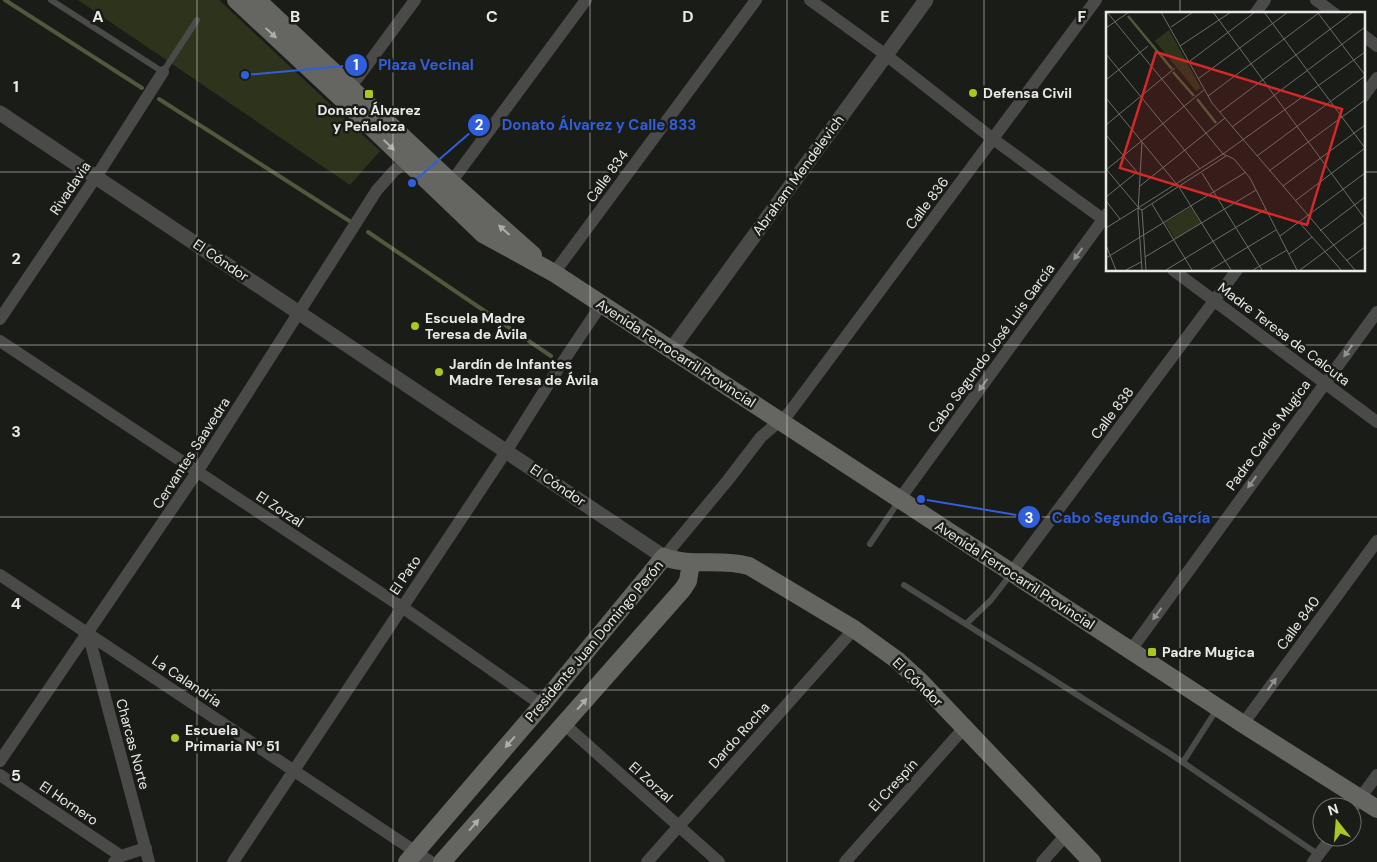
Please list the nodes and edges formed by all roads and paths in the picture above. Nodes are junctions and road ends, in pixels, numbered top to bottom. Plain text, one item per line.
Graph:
1 (51, 0) edge
2 (236, 0) edge
3 (257, 0) edge
4 (415, 0) edge
5 (586, 0) edge
6 (756, 0) edge
7 (810, 0) edge
8 (926, 0) edge
9 (1096, 0) edge
10 (1265, 0) edge
11 (1316, 0) edge
12 (1256, 12) edge
13 (1331, 12) edge
14 (197, 20) dead end
15 (1364, 36) edge
16 (1377, 46) edge
17 (886, 54) junction
18 (163, 72) junction
19 (1377, 78) edge
20 (345, 92) junction
21 (1364, 96) edge
22 (0, 113) edge
23 (994, 139) junction
24 (406, 161) junction
25 (96, 177) junction
26 (447, 189) junction
27 (1106, 218) edge
28 (1174, 271) edge
29 (1236, 271) edge
30 (554, 274) junction
31 (1215, 300) junction
32 (601, 305) junction
33 (1377, 312) edge
34 (300, 313) junction
35 (0, 319) edge
36 (0, 341) edge
37 (670, 350) junction
38 (1324, 384) junction
39 (780, 421) junction
40 (1377, 422) edge
41 (507, 450) junction
42 (197, 472) junction
43 (899, 500) junction
44 (1377, 541) edge
45 (870, 544) dead end
46 (664, 557) junction
47 (691, 563) junction
48 (1011, 573) junction
49 (0, 575) edge
50 (904, 585) dead end
51 (402, 607) junction
52 (967, 623) junction
53 (854, 629) junction
54 (88, 633) junction
55 (1131, 650) junction
56 (542, 705) junction
57 (1218, 707) junction
58 (564, 724) junction
59 (1243, 724) junction
60 (964, 728) junction
61 (0, 761) edge
62 (1183, 762) junction
63 (295, 770) junction
64 (0, 775) edge
65 (1377, 775) edge
66 (1346, 797) edge
67 (1361, 797) edge
68 (1362, 805) edge
69 (1377, 808) edge
70 (678, 826) junction
71 (1066, 835) junction
72 (1324, 847) edge
73 (146, 848) junction
74 (411, 857) edge
75 (1316, 858) edge
76 (117, 859) edge
77 (149, 862) edge
78 (233, 862) edge
79 (431, 862) edge
80 (442, 862) edge
81 (647, 862) edge
82 (719, 862) edge
83 (845, 862) edge
84 (1042, 862) edge
85 (1092, 862) edge
86 (1330, 862) edge

1 - 18 lane
2 -> 20 main road
3 - 20 main road
4 - 20 street
5 - 26 street
6 - 30 street, Calle 834
7 - 17 street
8 - 17 street, Abraham Mendelevich
9 - 23 street, Calle 836
10 - 12 street
11 - 13 street
14 - 18 lane
15 - 16 street
17 - 23 street
17 - 37 street, Abraham Mendelevich
18 - 25 street, Rivadavia
19 - 21 street
20 -> 24 main road
20 - 26 main road
22 - 25 street, El Cóndor
23 - 27 street
23 - 39 street, Calle 836
24 - 26 main road
24 - 34 street, Cervantes Saavedra
25 - 34 street, El Cóndor
25 - 35 street, Rivadavia
26 - 30 main road, Avenida Ferrocarril Provincial
27 -> 43 street, Cabo Segundo José Luis García
28 - 31 street, Madre Teresa de Calcuta
29 - 31 street, Calle 838
30 - 32 main road, Avenida Ferrocarril Provincial
31 - 38 street, Madre Teresa de Calcuta
31 - 48 street, Calle 838
32 - 37 main road, Avenida Ferrocarril Provincial
32 - 41 street, El Pato
33 -> 38 street, Padre Carlos Mugica
34 - 41 street, El Cóndor
34 - 42 street, Cervantes Saavedra
36 - 42 street, El Zorzal
37 - 39 main road, Avenida Ferrocarril Provincial
38 - 40 street, Madre Teresa de Calcuta
38 -> 55 street, Padre Carlos Mugica
39 - 43 main road, Avenida Ferrocarril Provincial
39 - 46 street, Presidente Juan Domingo Perón
41 - 46 street, El Cóndor
41 - 51 street, El Pato
42 - 51 street, El Zorzal
42 - 54 street, Cervantes Saavedra
43 - 45 lane
43 - 48 main road, Avenida Ferrocarril Provincial
59 -> 44 street, Calle 840
46 - 47 main road, El Cóndor
46 - 56 main road, Presidente Juan Domingo Perón
47 - 53 main road, El Cóndor
58 -> 47 main road
48 - 52 lane
48 - 55 main road, Avenida Ferrocarril Provincial
49 - 54 street, La Calandria
50 - 52 lane
51 - 56 street, El Zorzal
51 - 63 street, El Pato
52 - 62 lane
53 - 60 main road, El Cóndor
53 - 70 street, Dardo Rocha
54 - 61 street, Cervantes Saavedra
54 - 63 street, La Calandria
54 - 73 street, Charcas Norte
55 - 57 main road, Avenida Ferrocarril Provincial
56 -> 74 main road, Presidente Juan Domingo Perón
57 - 59 main road, Avenida Ferrocarril Provincial
57 - 62 lane
58 - 70 street, El Zorzal
80 -> 58 main road
59 - 66 main road, Avenida Ferrocarril Provincial
60 - 71 main road, El Cóndor
60 - 83 street, El Crespín
62 - 75 lane
63 - 74 street, La Calandria
63 - 78 street, El Pato
64 - 76 street, El Hornero
65 - 67 street
68 - 69 main road, Avenida Ferrocarril Provincial
70 - 81 street, Dardo Rocha
70 - 82 street, El Zorzal
71 - 84 street
71 - 85 main road, El Cóndor
72 - 75 street
73 - 76 street
73 - 77 street, Charcas Norte
74 - 79 street, La Calandria
75 - 86 street

